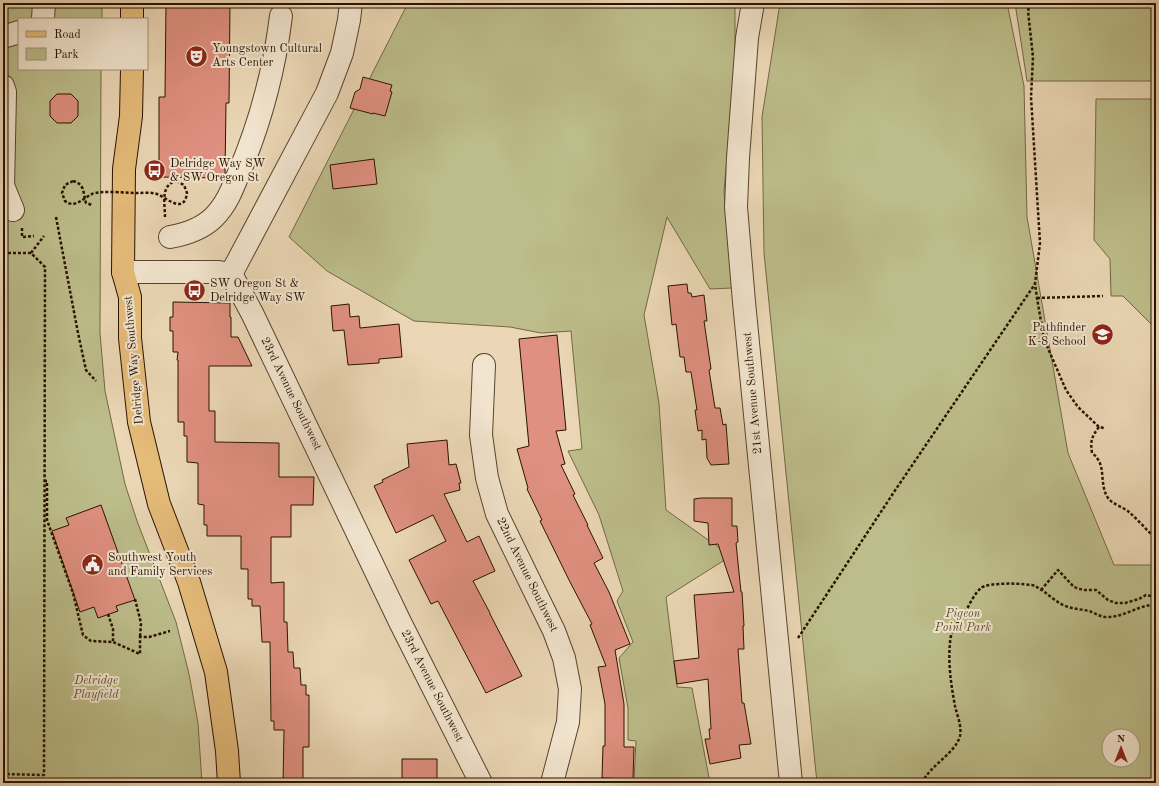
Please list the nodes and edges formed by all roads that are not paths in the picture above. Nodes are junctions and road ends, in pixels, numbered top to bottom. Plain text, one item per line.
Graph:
1 (44, 3) edge
2 (132, 3) edge
3 (351, 3) edge
4 (753, 3) edge
5 (281, 16) dead end
6 (43, 18) edge
7 (132, 18) edge
8 (18, 32) edge
9 (3, 37) edge
10 (132, 70) edge
11 (3, 86) edge
12 (3, 188) edge
13 (18, 216) road end
14 (168, 230) road end
15 (123, 272) junction
16 (231, 274) junction
17 (484, 365) dead end
18 (229, 783) edge
19 (482, 783) edge
20 (552, 783) edge
21 (791, 783) edge

1 - 6 street
2 - 7 main road
3 - 16 street
4 - 21 street, 21st Avenue Southwest
5 - 14 street
8 - 9 street
10 - 15 main road, Delridge Way Southwest
11 - 12 street
12 - 13 street
15 - 16 street
15 - 18 main road, Delridge Way Southwest
16 - 19 street, 23rd Avenue Southwest
17 - 20 street, 22nd Avenue Southwest

